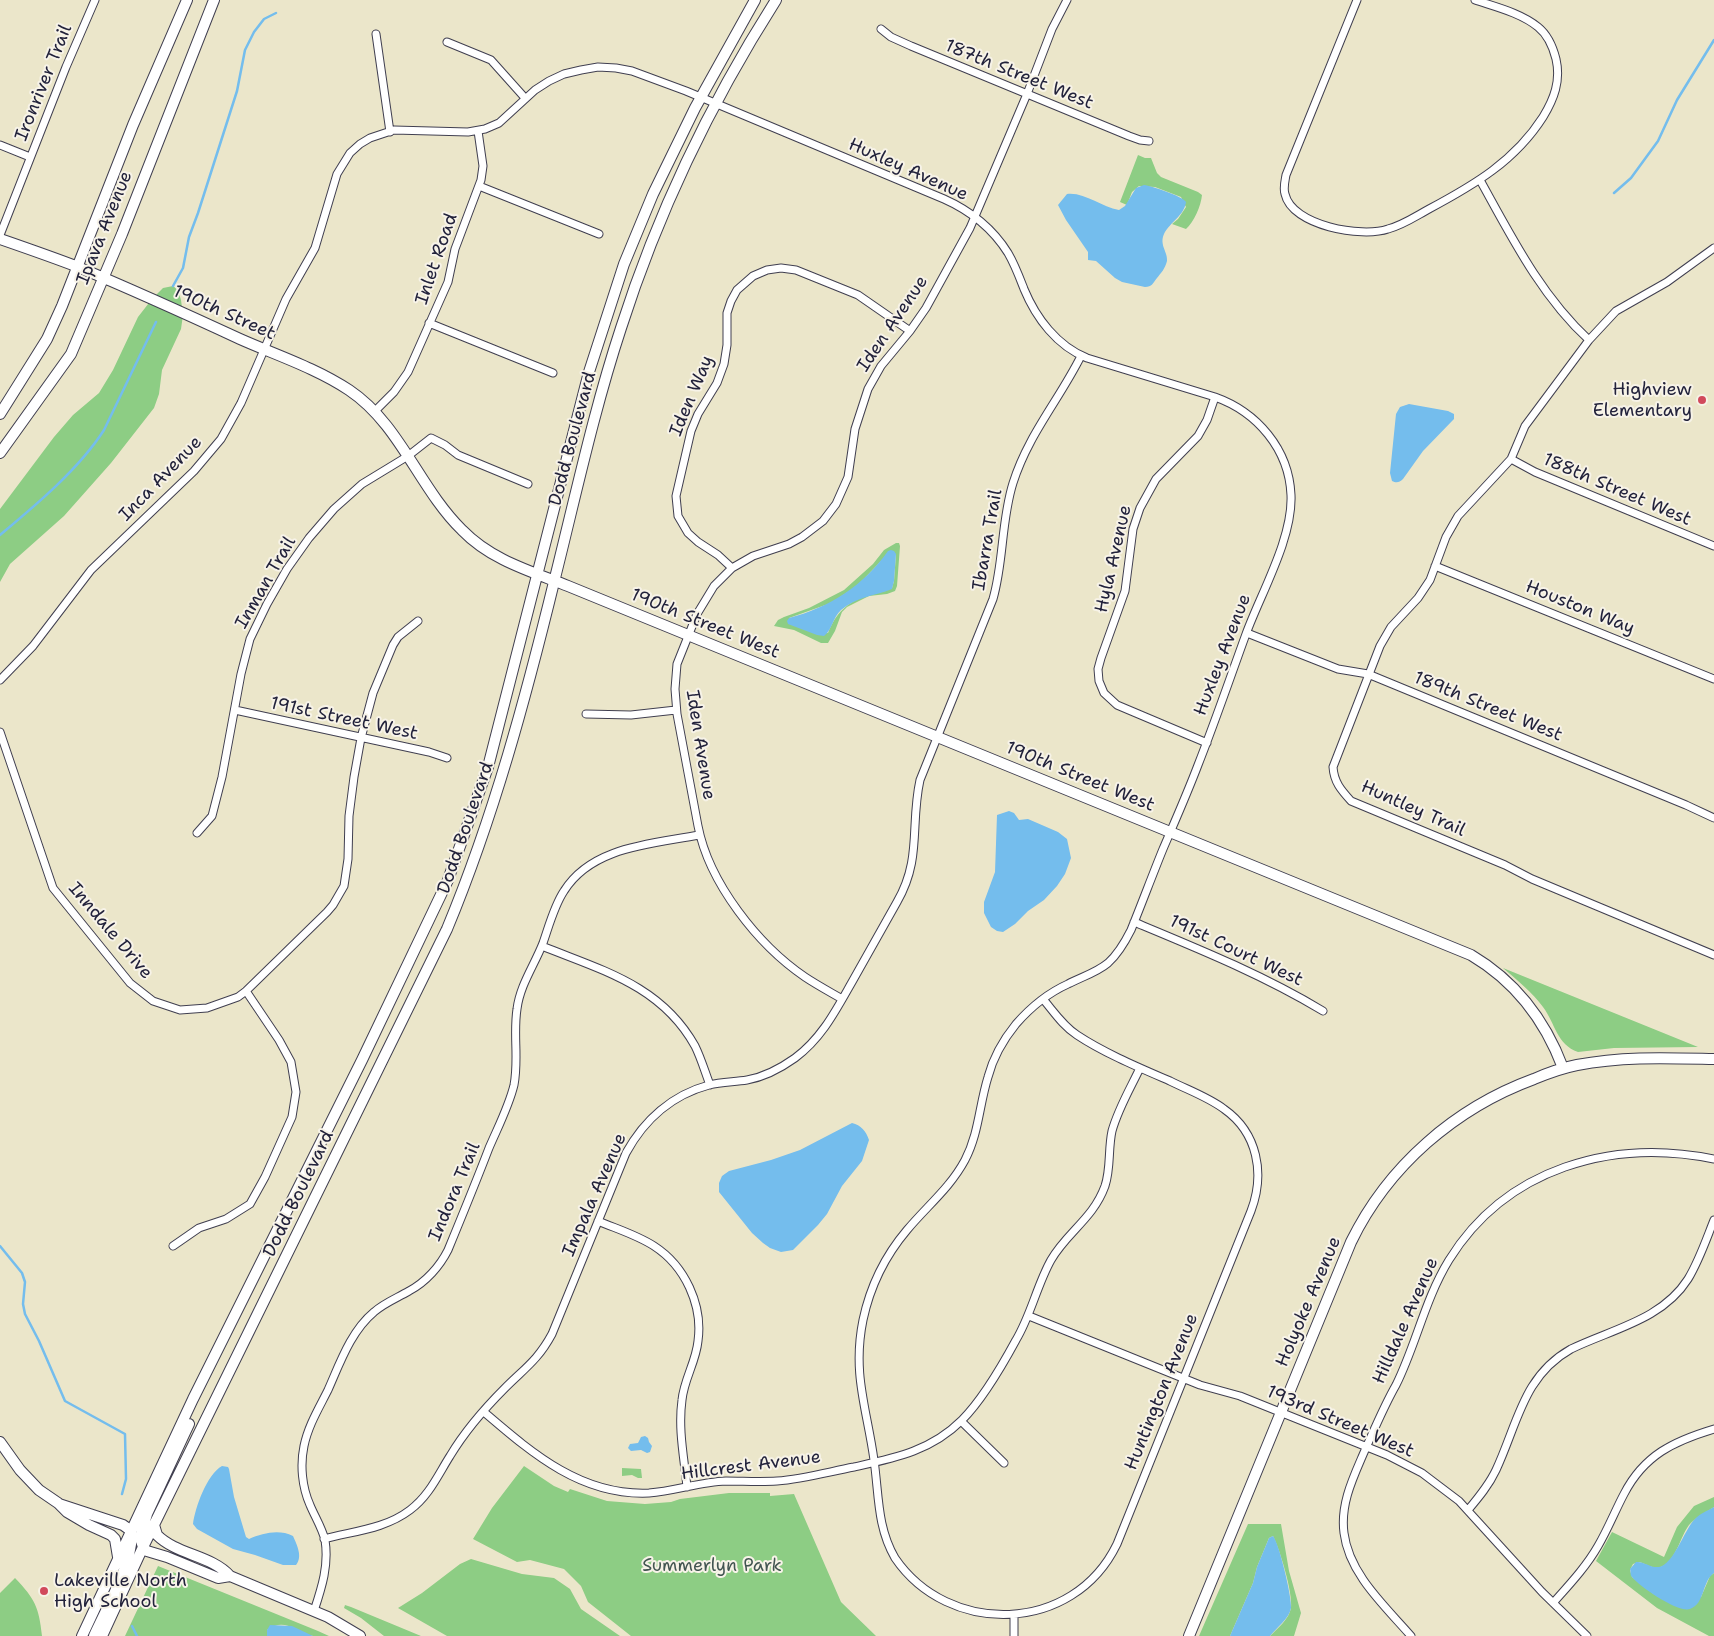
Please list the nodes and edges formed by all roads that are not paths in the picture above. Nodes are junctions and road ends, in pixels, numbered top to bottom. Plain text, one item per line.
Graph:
1 (95, 0) edge
2 (187, 0) edge
3 (214, 0) edge
4 (755, 0) edge
5 (776, 0) edge
6 (1067, 0) edge
7 (1357, 0) edge
8 (1475, 0) edge
9 (881, 29) dead end
10 (376, 34) dead end
11 (447, 42) dead end
12 (1027, 94) junction
13 (700, 97) junction
14 (525, 98) junction
15 (716, 104) junction
16 (478, 131) junction
17 (390, 132) junction
18 (1149, 141) dead end
19 (0, 145) edge
20 (30, 156) junction
21 (1480, 180) junction
22 (479, 186) junction
23 (976, 217) junction
24 (599, 234) dead end
25 (0, 235) edge
26 (0, 239) edge
27 (1714, 248) edge
28 (77, 267) junction
29 (103, 278) junction
30 (429, 323) junction
31 (910, 331) junction
32 (1589, 340) junction
33 (264, 349) junction
34 (1081, 356) junction
35 (553, 373) dead end
36 (1215, 397) junction
37 (375, 411) junction
38 (0, 414) edge
39 (0, 453) edge
40 (408, 456) junction
41 (1511, 459) junction
42 (528, 484) dead end
43 (1714, 546) edge
44 (1435, 566) junction
45 (732, 568) junction
46 (538, 575) junction
47 (555, 580) junction
48 (418, 620) dead end
49 (1246, 633) junction
50 (688, 635) junction
51 (1368, 674) junction
52 (1714, 679) edge
53 (0, 680) edge
54 (235, 710) junction
55 (676, 710) junction
56 (586, 714) dead end
57 (0, 732) edge
58 (938, 736) junction
59 (362, 738) junction
60 (1207, 742) junction
61 (447, 758) dead end
62 (1714, 818) edge
63 (1171, 832) junction
64 (197, 833) dead end
65 (699, 835) junction
66 (1134, 922) junction
67 (542, 946) junction
68 (1714, 955) edge
69 (246, 991) junction
70 (842, 999) junction
71 (1044, 999) junction
72 (1323, 1012) dead end
73 (1714, 1060) edge
74 (1140, 1068) junction
75 (1563, 1068) junction
76 (710, 1085) junction
77 (1714, 1159) edge
78 (1714, 1220) edge
79 (598, 1221) junction
80 (173, 1246) dead end
81 (1029, 1316) junction
82 (1184, 1378) junction
83 (193, 1398) junction
84 (484, 1412) junction
85 (1281, 1413) junction
86 (961, 1421) junction
87 (1714, 1429) edge
88 (0, 1442) edge
89 (1366, 1447) junction
90 (874, 1462) junction
91 (1004, 1463) dead end
92 (688, 1487) junction
93 (58, 1503) junction
94 (1468, 1510) junction
95 (154, 1525) junction
96 (130, 1530) junction
97 (324, 1539) junction
98 (143, 1547) junction
99 (118, 1557) junction
100 (230, 1576) junction
101 (1553, 1603) junction
102 (314, 1611) junction
103 (1014, 1618) junction
104 (82, 1636) edge
105 (94, 1636) edge
106 (102, 1636) edge
107 (360, 1636) edge
108 (1014, 1636) edge
109 (1189, 1636) edge
110 (1411, 1636) edge
111 (1587, 1636) edge

1 - 20 street, Ironriver Trail
2 - 28 street, Ipava Avenue
3 - 29 street, Ipava Avenue
4 - 13 street, Dodd Boulevard
5 - 15 street, Dodd Boulevard
6 - 12 street, Iden Avenue
7 - 21 street
8 - 21 street
9 - 12 street, 187th Street West
10 - 17 street
11 - 14 street
12 - 18 street, 187th Street West
12 - 23 street, Iden Avenue
13 - 14 street, Inca Avenue
13 - 15 street, Huxley Avenue
13 - 46 street, Dodd Boulevard
14 - 16 street, Inca Avenue
15 - 23 street, Huxley Avenue
15 - 47 street, Dodd Boulevard
16 - 17 street, Inca Avenue
16 - 22 street, Inlet Road
17 - 33 street, Inca Avenue
19 - 20 street
20 - 25 street, Ironriver Trail
21 - 32 street
22 - 24 street
22 - 30 street, Inlet Road
23 - 31 street, Iden Avenue
23 - 34 street, Huxley Avenue
26 - 28 street, 190th Street
27 - 32 street, Huntley Trail
28 - 29 street, 190th Street
28 - 38 street, Ipava Avenue
29 - 33 street, 190th Street
29 - 39 street, Ipava Avenue
30 - 35 street
30 - 37 street, Inlet Road
31 - 45 street, Iden Avenue
31 - 45 street, Iden Way
32 - 41 street, Huntley Trail
33 - 37 street, 190th Street
33 - 53 street, Inca Avenue
34 - 36 street, Huxley Avenue
34 - 58 street, Ibarra Trail
36 - 49 street, Huxley Avenue
36 - 60 street, Hyla Avenue
37 - 40 street, 190th Street
40 - 42 street
40 - 46 street, 190th Street
40 - 54 street, Inman Trail
41 - 43 street, 188th Street West
41 - 44 street, Huntley Trail
44 - 51 street, Huntley Trail
44 - 52 street, Houston Way
45 - 50 street, Iden Avenue
46 - 47 street, 190th Street West
46 - 83 street, Dodd Boulevard
47 - 50 street, 190th Street West
47 - 95 street, Dodd Boulevard
48 - 59 street, Inndale Drive
49 - 51 street, 189th Street West
49 - 60 street, Huxley Avenue
50 - 55 street, Iden Avenue
50 - 58 street, 190th Street West
51 - 62 street, 189th Street West
51 - 68 street, Huntley Trail
54 - 59 street, 191st Street West
54 - 64 street, Inman Trail
55 - 56 street
55 - 65 street, Iden Avenue
57 - 69 street, Inndale Drive
58 - 63 street, 190th Street West
58 - 70 street, Impala Avenue
59 - 61 street, 191st Street West
59 - 69 street, Inndale Drive
60 - 63 street, Huxley Avenue
63 - 66 street, Huxley Avenue
63 - 75 street, 190th Street West
65 - 67 street, Indora Trail
65 - 70 street, Iden Avenue
66 - 71 street, Huxley Avenue
66 - 72 street, 191st Court West
67 - 76 street
67 - 97 street, Indora Trail
69 - 80 street
70 - 76 street, Impala Avenue
71 - 74 street, Huntington Avenue
71 - 90 street, Huxley Avenue
73 - 75 street, Holyoke Avenue
74 - 81 street, Hillcrest Avenue
74 - 82 street, Huntington Avenue
75 - 85 street, Holyoke Avenue
76 - 79 street, Impala Avenue
77 - 89 street, Hilldale Avenue
78 - 94 street
79 - 84 street, Impala Avenue
79 - 92 street
81 - 82 street, 193rd Street West
81 - 86 street, Hillcrest Avenue
82 - 85 street, 193rd Street West
82 - 103 street, Huntington Avenue
83 - 96 street, Dodd Boulevard
83 - 98 street
84 - 92 street, Hillcrest Avenue
84 - 97 street, Impala Avenue
85 - 89 street, 193rd Street West
85 - 109 street, Holyoke Avenue
86 - 90 street, Hillcrest Avenue
86 - 91 street
87 - 101 street
88 - 93 street
89 - 94 street, 193rd Street West
89 - 110 street, Hilldale Avenue
90 - 92 street, Hillcrest Avenue
90 - 103 street, Huntington Avenue
93 - 96 street
93 - 99 street
94 - 101 street, 193rd Street West
95 - 98 street, Dodd Boulevard
95 - 100 street
96 - 99 street, Dodd Boulevard
96 - 105 street
97 - 102 street, Indora Trail
98 - 100 street
98 - 106 street, Dodd Boulevard
99 - 104 street, Dodd Boulevard
100 - 102 street
101 - 111 street, 193rd Street West
102 - 107 street
103 - 108 street

